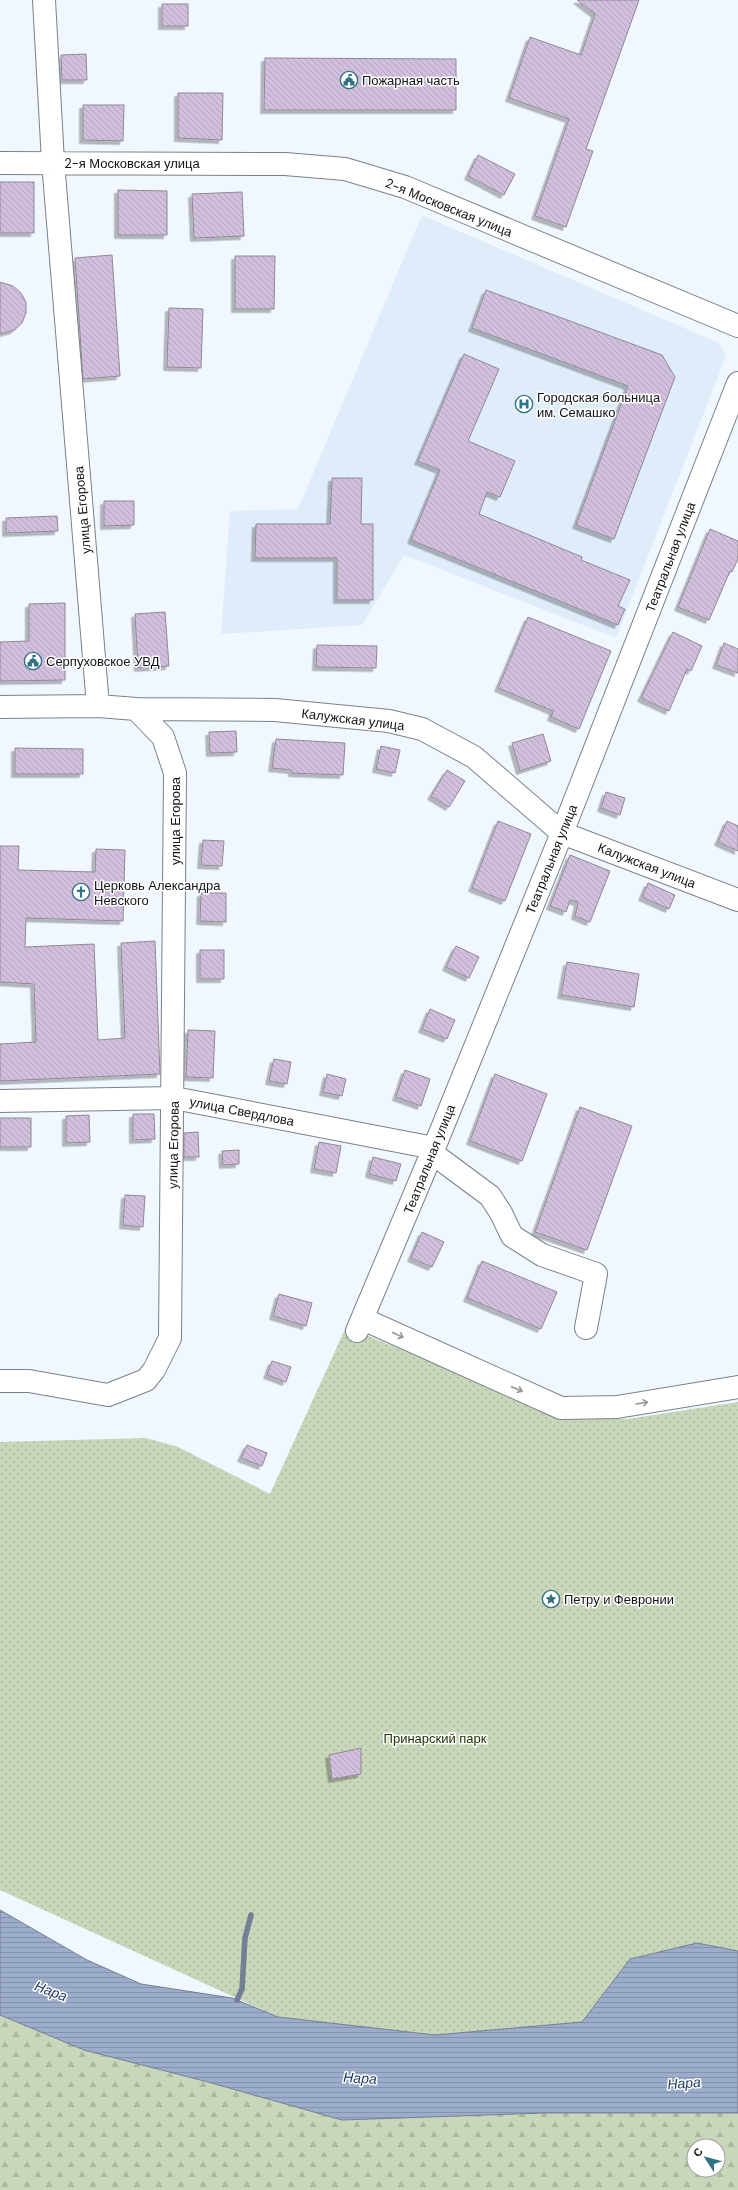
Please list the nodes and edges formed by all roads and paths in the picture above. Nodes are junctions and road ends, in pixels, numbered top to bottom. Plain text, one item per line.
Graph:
1 (44, 0) edge
2 (54, 162) junction
3 (0, 163) edge
4 (738, 326) edge
5 (738, 383) edge
6 (98, 706) junction
7 (0, 707) edge
8 (136, 709) junction
9 (562, 833) junction
10 (738, 900) edge
11 (174, 1098) junction
12 (0, 1101) edge
13 (433, 1151) junction
14 (586, 1328) dead end
15 (0, 1381) edge
16 (738, 1387) edge

1 - 2 street, улица Егорова
2 - 3 street, 2-я Московская улица
2 - 4 street, 2-я Московская улица
2 - 6 street, улица Егорова
5 - 9 street, Театральная улица
6 - 7 street
6 - 8 street
8 - 9 street, Калужская улица
8 - 11 street, улица Егорова
9 - 10 street, Калужская улица
9 - 13 street, Театральная улица
11 - 12 street, улица Свердлова
11 - 13 street, улица Свердлова
11 - 15 street, улица Егорова
13 - 14 street
13 -> 16 street, Театральная улица

